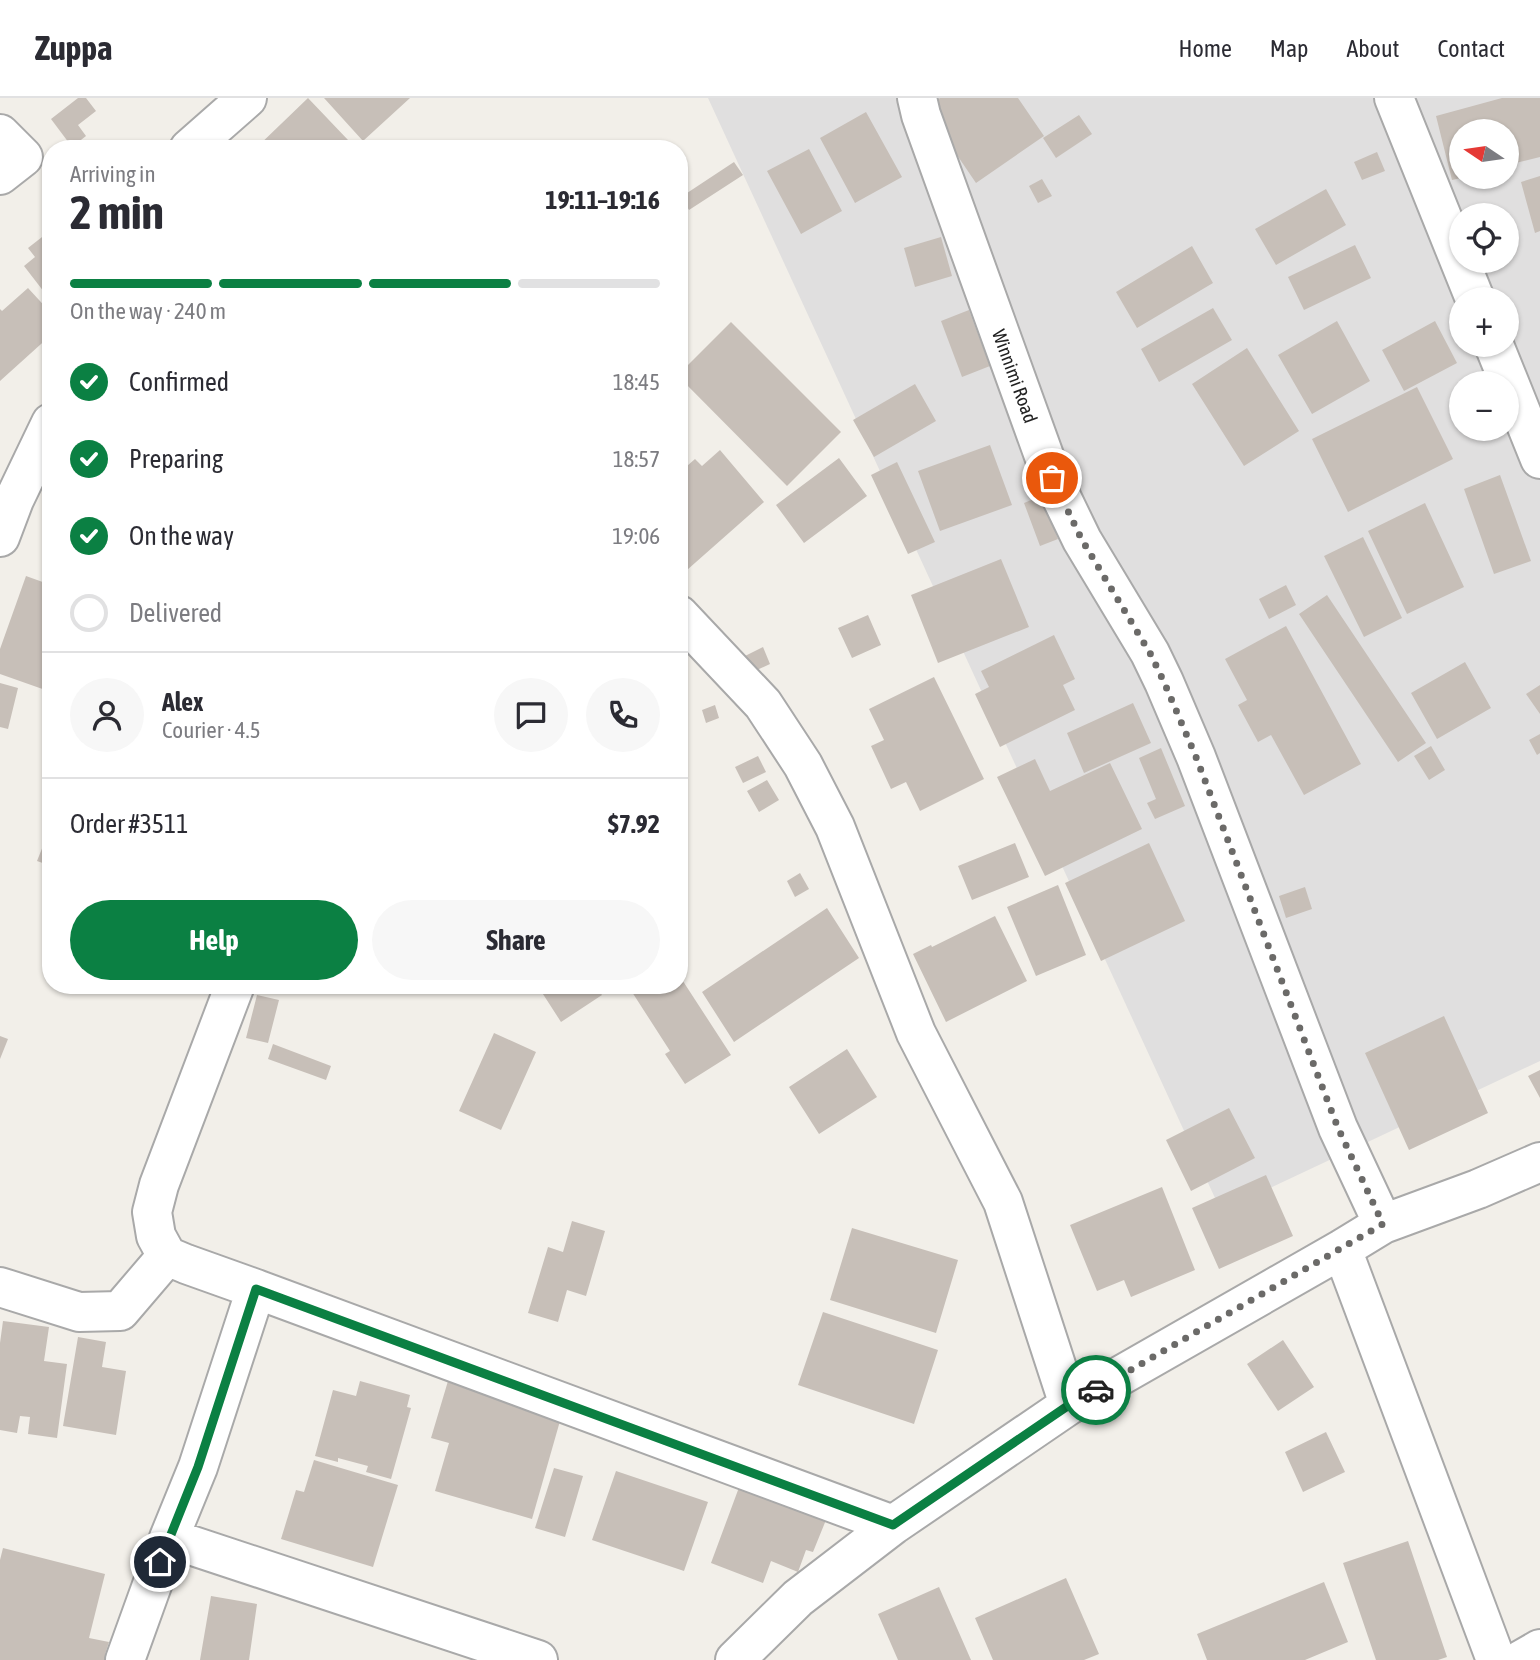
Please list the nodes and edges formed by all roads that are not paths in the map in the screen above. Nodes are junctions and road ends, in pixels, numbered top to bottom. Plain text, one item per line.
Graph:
1 (247, 98) edge
2 (917, 98) edge
3 (1394, 98) edge
4 (199, 140) edge
5 (1470, 287) edge
6 (1499, 357) edge
7 (42, 442) edge
8 (1540, 458) edge
9 (0, 537) edge
10 (688, 625) edge
11 (232, 994) edge
12 (1540, 1162) edge
13 (1383, 1224) junction
14 (1342, 1249) junction
15 (167, 1256) junction
16 (0, 1287) edge
17 (256, 1289) junction
18 (1069, 1405) junction
19 (893, 1525) junction
20 (169, 1538) junction
21 (1540, 1649) edge
22 (125, 1660) edge
23 (538, 1660) edge
24 (735, 1660) edge
25 (1496, 1660) edge
26 (1521, 1660) edge

1 - 4 street
2 - 13 street, Winnimi Road
3 - 5 street
6 - 8 street
7 - 9 street
10 - 18 street
11 - 15 street
12 - 13 street
13 - 14 street
14 - 18 street
14 - 25 street
15 - 16 street
15 - 17 street
17 - 19 street
17 - 20 street
18 - 19 street
19 - 24 street
20 - 22 street
20 - 23 street
21 - 26 street

